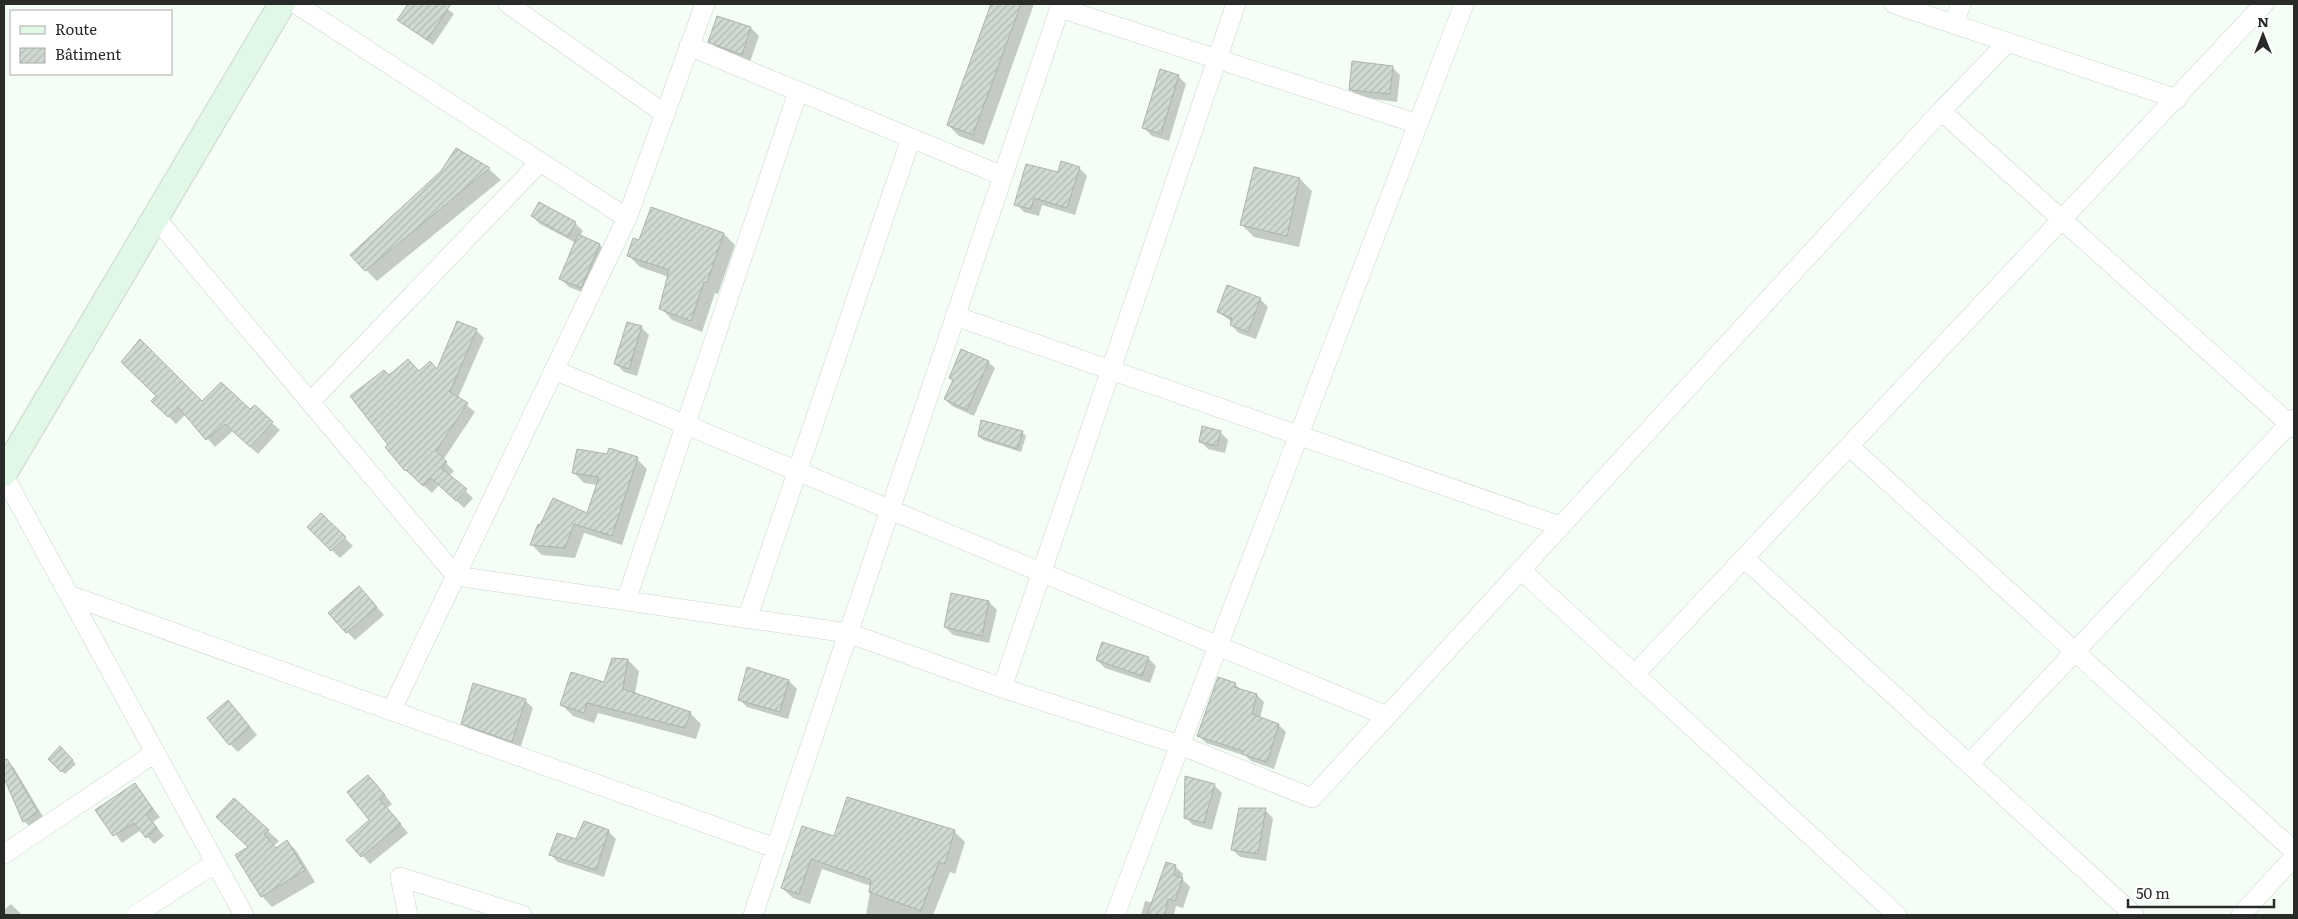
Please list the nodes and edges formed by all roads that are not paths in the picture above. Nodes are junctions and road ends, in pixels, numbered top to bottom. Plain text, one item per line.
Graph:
1 (282, 4) edge
2 (296, 4) edge
3 (508, 4) edge
4 (704, 4) edge
5 (1236, 4) edge
6 (1464, 4) edge
7 (1894, 4) edge
8 (1962, 4) edge
9 (2264, 4) edge
10 (1061, 6) edge
11 (1954, 24) junction
12 (2008, 42) junction
13 (689, 46) junction
14 (1217, 58) junction
15 (798, 92) junction
16 (2177, 99) junction
17 (1941, 111) junction
18 (665, 114) junction
19 (1418, 124) junction
20 (910, 138) junction
21 (540, 162) junction
22 (1003, 176) junction
23 (155, 217) junction
24 (627, 218) junction
25 (2062, 220) junction
26 (955, 316) junction
27 (554, 370) junction
28 (1110, 370) junction
29 (310, 402) junction
30 (686, 424) junction
31 (2293, 424) edge
32 (1299, 435) junction
33 (1849, 446) junction
34 (796, 471) junction
35 (4, 475) edge
36 (889, 509) junction
37 (1560, 526) junction
38 (1744, 558) junction
39 (1521, 570) junction
40 (1042, 573) junction
41 (456, 576) junction
42 (69, 595) junction
43 (626, 601) junction
44 (748, 619) junction
45 (848, 633) junction
46 (1219, 646) junction
47 (2075, 652) junction
48 (1635, 674) junction
49 (1002, 688) junction
50 (391, 711) junction
51 (1387, 716) junction
52 (1180, 745) junction
53 (155, 753) junction
54 (1969, 764) junction
55 (775, 848) junction
56 (2294, 851) edge
57 (4, 854) edge
58 (2294, 857) edge
59 (215, 863) junction
60 (136, 915) edge
61 (244, 915) edge
62 (408, 915) edge
63 (522, 915) edge
64 (753, 915) edge
65 (1115, 915) edge
66 (1897, 915) edge
67 (2134, 915) edge
68 (2241, 915) edge

1 - 23 street
2 - 21 street
3 - 18 street
4 - 13 street
5 - 14 street
6 - 19 street
7 - 11 street
8 - 11 street
9 - 16 street
10 - 14 street
10 - 22 street
11 - 12 street
12 - 16 street
12 - 17 street
13 - 15 street
13 - 18 street
14 - 19 street
14 - 28 street
15 - 20 street
15 - 30 street
16 - 25 street
17 - 25 street
17 - 37 street
18 - 24 street
19 - 32 street
20 - 22 street
20 - 34 street
21 - 24 street
21 - 29 street
22 - 26 street
23 - 29 street
23 - 35 street
24 - 27 street
25 - 31 street
25 - 33 street
26 - 28 street
26 - 36 street
27 - 30 street
27 - 41 street
28 - 32 street
28 - 40 street
29 - 41 street
30 - 34 street
30 - 43 street
31 - 47 street
32 - 37 street
32 - 46 street
33 - 38 street
33 - 47 street
34 - 36 street
34 - 44 street
35 - 42 street
36 - 40 street
36 - 45 street
37 - 39 street
38 - 48 street
38 - 54 street
39 - 48 street
39 - 51 street
40 - 46 street
40 - 49 street
41 - 43 street
41 - 50 street
42 - 50 street
42 - 53 street
43 - 44 street
44 - 45 street
45 - 49 street
45 - 55 street
46 - 51 street
46 - 52 street
47 - 54 street
47 - 56 street
48 - 66 street
49 - 52 street
50 - 55 street
51 - 52 street
52 - 65 street
53 - 57 street
53 - 59 street
54 - 67 street
55 - 64 street
58 - 68 street
59 - 60 street
59 - 61 street
62 - 63 street

